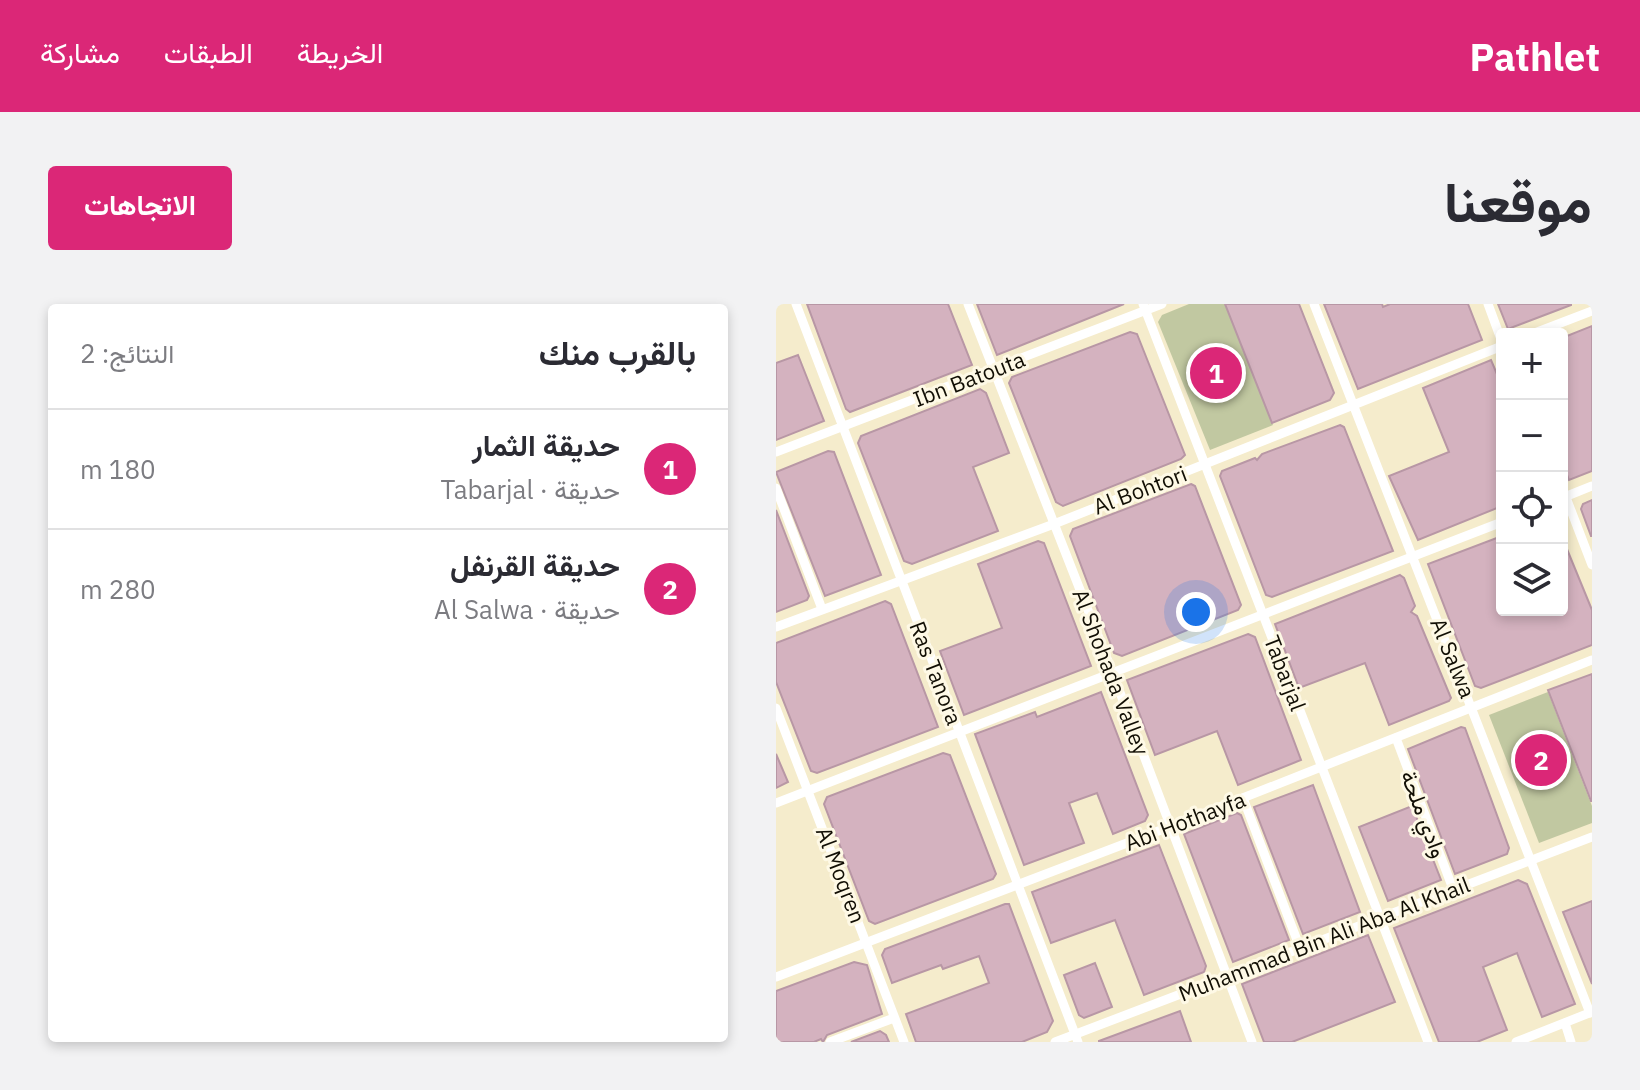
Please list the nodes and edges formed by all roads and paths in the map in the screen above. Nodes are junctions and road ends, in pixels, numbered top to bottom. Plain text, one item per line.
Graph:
1 (796, 304) edge
2 (968, 304) edge
3 (1162, 304) edge
4 (1314, 304) edge
5 (1488, 304) edge
6 (1144, 307) edge
7 (1592, 311) edge
8 (1496, 328) edge
9 (1548, 328) edge
10 (1496, 346) edge
11 (993, 370) junction
12 (1352, 404) junction
13 (842, 427) junction
14 (776, 452) edge
15 (1205, 465) junction
16 (1592, 486) edge
17 (776, 488) edge
18 (1568, 493) edge
19 (1568, 506) edge
20 (1054, 524) junction
21 (1496, 524) edge
22 (1413, 557) junction
23 (1592, 565) edge
24 (900, 581) junction
25 (822, 609) junction
26 (1262, 616) junction
27 (776, 627) edge
28 (1592, 660) edge
29 (1113, 674) junction
30 (776, 708) edge
31 (1473, 708) junction
32 (959, 734) junction
33 (1396, 738) junction
34 (1322, 767) junction
35 (809, 791) junction
36 (1243, 798) junction
37 (776, 803) edge
38 (1169, 827) junction
39 (1592, 837) edge
40 (1531, 860) junction
41 (1017, 884) junction
42 (1453, 889) junction
43 (1380, 918) junction
44 (866, 943) junction
45 (1300, 948) junction
46 (1226, 976) junction
47 (776, 977) edge
48 (1591, 1012) edge
49 (894, 1018) junction
50 (1565, 1023) junction
51 (1076, 1038) edge
52 (830, 1042) edge
53 (904, 1042) edge
54 (1055, 1042) edge
55 (1252, 1042) edge
56 (1428, 1042) edge
57 (1516, 1042) edge
58 (1571, 1042) edge

1 - 13 street, Ras Tanora
2 - 11 street, Al Shohada Valley
3 - 6 street, Ibn Batouta
4 - 12 street, Al Salwa
5 - 8 street
6 - 11 street, Ibn Batouta
6 - 15 street, Tabarjal
7 - 9 street
10 - 12 street, Al Bohtori
11 - 13 street, Ibn Batouta
11 - 20 street, Al Shohada Valley
12 - 15 street, Al Bohtori
12 - 22 street, Al Salwa
13 - 14 street, Ibn Batouta
13 - 24 street, Ras Tanora
15 - 20 street, Al Bohtori
15 - 26 street, Tabarjal
16 - 18 street
17 - 25 street
19 - 23 street
20 - 24 street, Al Bohtori
20 - 29 street, Al Shohada Valley
21 - 22 street
22 - 26 street
22 - 31 street, Al Salwa
24 - 25 street, Al Bohtori
24 - 32 street, Ras Tanora
25 - 27 street, Al Bohtori
26 - 29 street
26 - 34 street, Tabarjal
28 - 31 street, Abi Hothayfa
29 - 32 street
29 - 38 street, Al Shohada Valley
30 - 35 street, Al Moqren
31 - 33 street, Abi Hothayfa
31 - 40 street, Al Salwa
32 - 35 street
32 - 41 street, Ras Tanora
33 - 34 street, Abi Hothayfa
33 - 42 street, وادي ملحة
34 - 36 street, Abi Hothayfa
34 - 43 street, Tabarjal
35 - 37 street
35 - 44 street, Al Moqren
36 - 38 street, Abi Hothayfa
36 - 45 street
38 - 41 street, Abi Hothayfa
38 - 46 street, Al Shohada Valley
39 - 40 street, Muhammad Bin Ali Aba Al Khail
40 - 42 street, Muhammad Bin Ali Aba Al Khail
40 - 48 street, Al Salwa
41 - 44 street, Abi Hothayfa
41 - 51 street, Ras Tanora
42 - 43 street, Muhammad Bin Ali Aba Al Khail
43 - 45 street, Muhammad Bin Ali Aba Al Khail
43 - 56 street, Tabarjal
44 - 47 street, Abi Hothayfa
44 - 49 street, Al Moqren
45 - 46 street, Muhammad Bin Ali Aba Al Khail
46 - 51 street, Muhammad Bin Ali Aba Al Khail
46 - 55 street, Al Shohada Valley
48 - 50 street
49 - 52 street
49 - 53 street, Al Moqren
50 - 57 street
50 - 58 street
51 - 54 street, Muhammad Bin Ali Aba Al Khail

